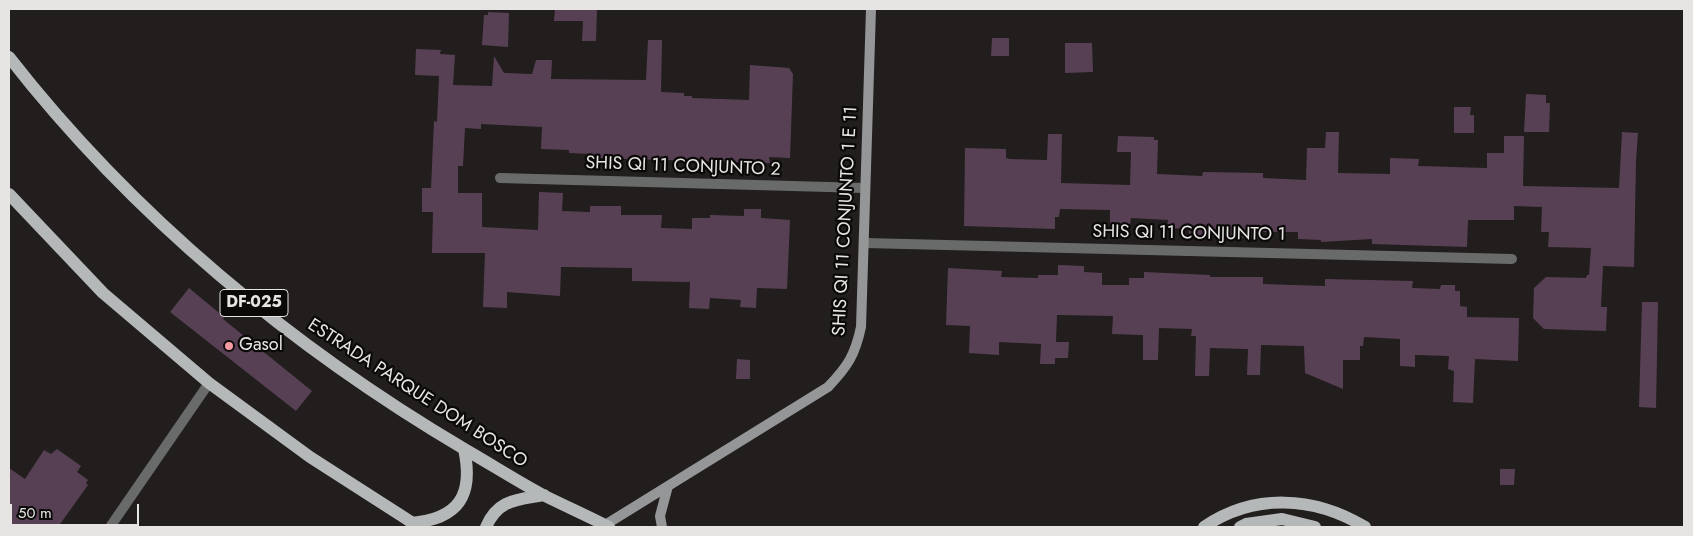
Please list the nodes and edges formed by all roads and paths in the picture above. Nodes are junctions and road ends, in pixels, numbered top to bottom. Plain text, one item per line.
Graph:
1 (871, 9) edge
2 (9, 57) edge
3 (500, 178) dead end
4 (865, 188) junction
5 (9, 194) edge
6 (865, 243) junction
7 (1512, 259) dead end
8 (209, 383) junction
9 (464, 449) junction
10 (668, 486) junction
11 (544, 495) junction
12 (415, 525) edge
13 (607, 526) edge
14 (110, 527) edge
15 (486, 527) edge
16 (662, 527) edge
17 (1204, 527) edge
18 (1240, 527) edge
19 (1315, 527) edge
20 (1365, 527) edge

1 - 4 street, SHIS QI 11 CONJUNTO 1 E 11
2 - 9 main road, ESTRADA PARQUE DOM BOSCO / DF-025
3 - 4 street, SHIS QI 11 CONJUNTO 2
4 - 6 street, SHIS QI 11 CONJUNTO 1 E 11
5 - 8 main road
6 - 7 street, SHIS QI 11 CONJUNTO 1
6 - 10 street, SHIS QI 11 CONJUNTO 1 E 11
8 - 12 main road
8 - 14 street
9 - 11 main road, ESTRADA PARQUE DOM BOSCO / DF-025
9 - 12 main road
10 - 13 street, SHIS QI 11 CONJUNTO 1 E 11
10 - 16 street
11 - 13 main road, ESTRADA PARQUE DOM BOSCO / DF-025
11 - 15 main road
17 - 20 main road
18 - 19 main road

